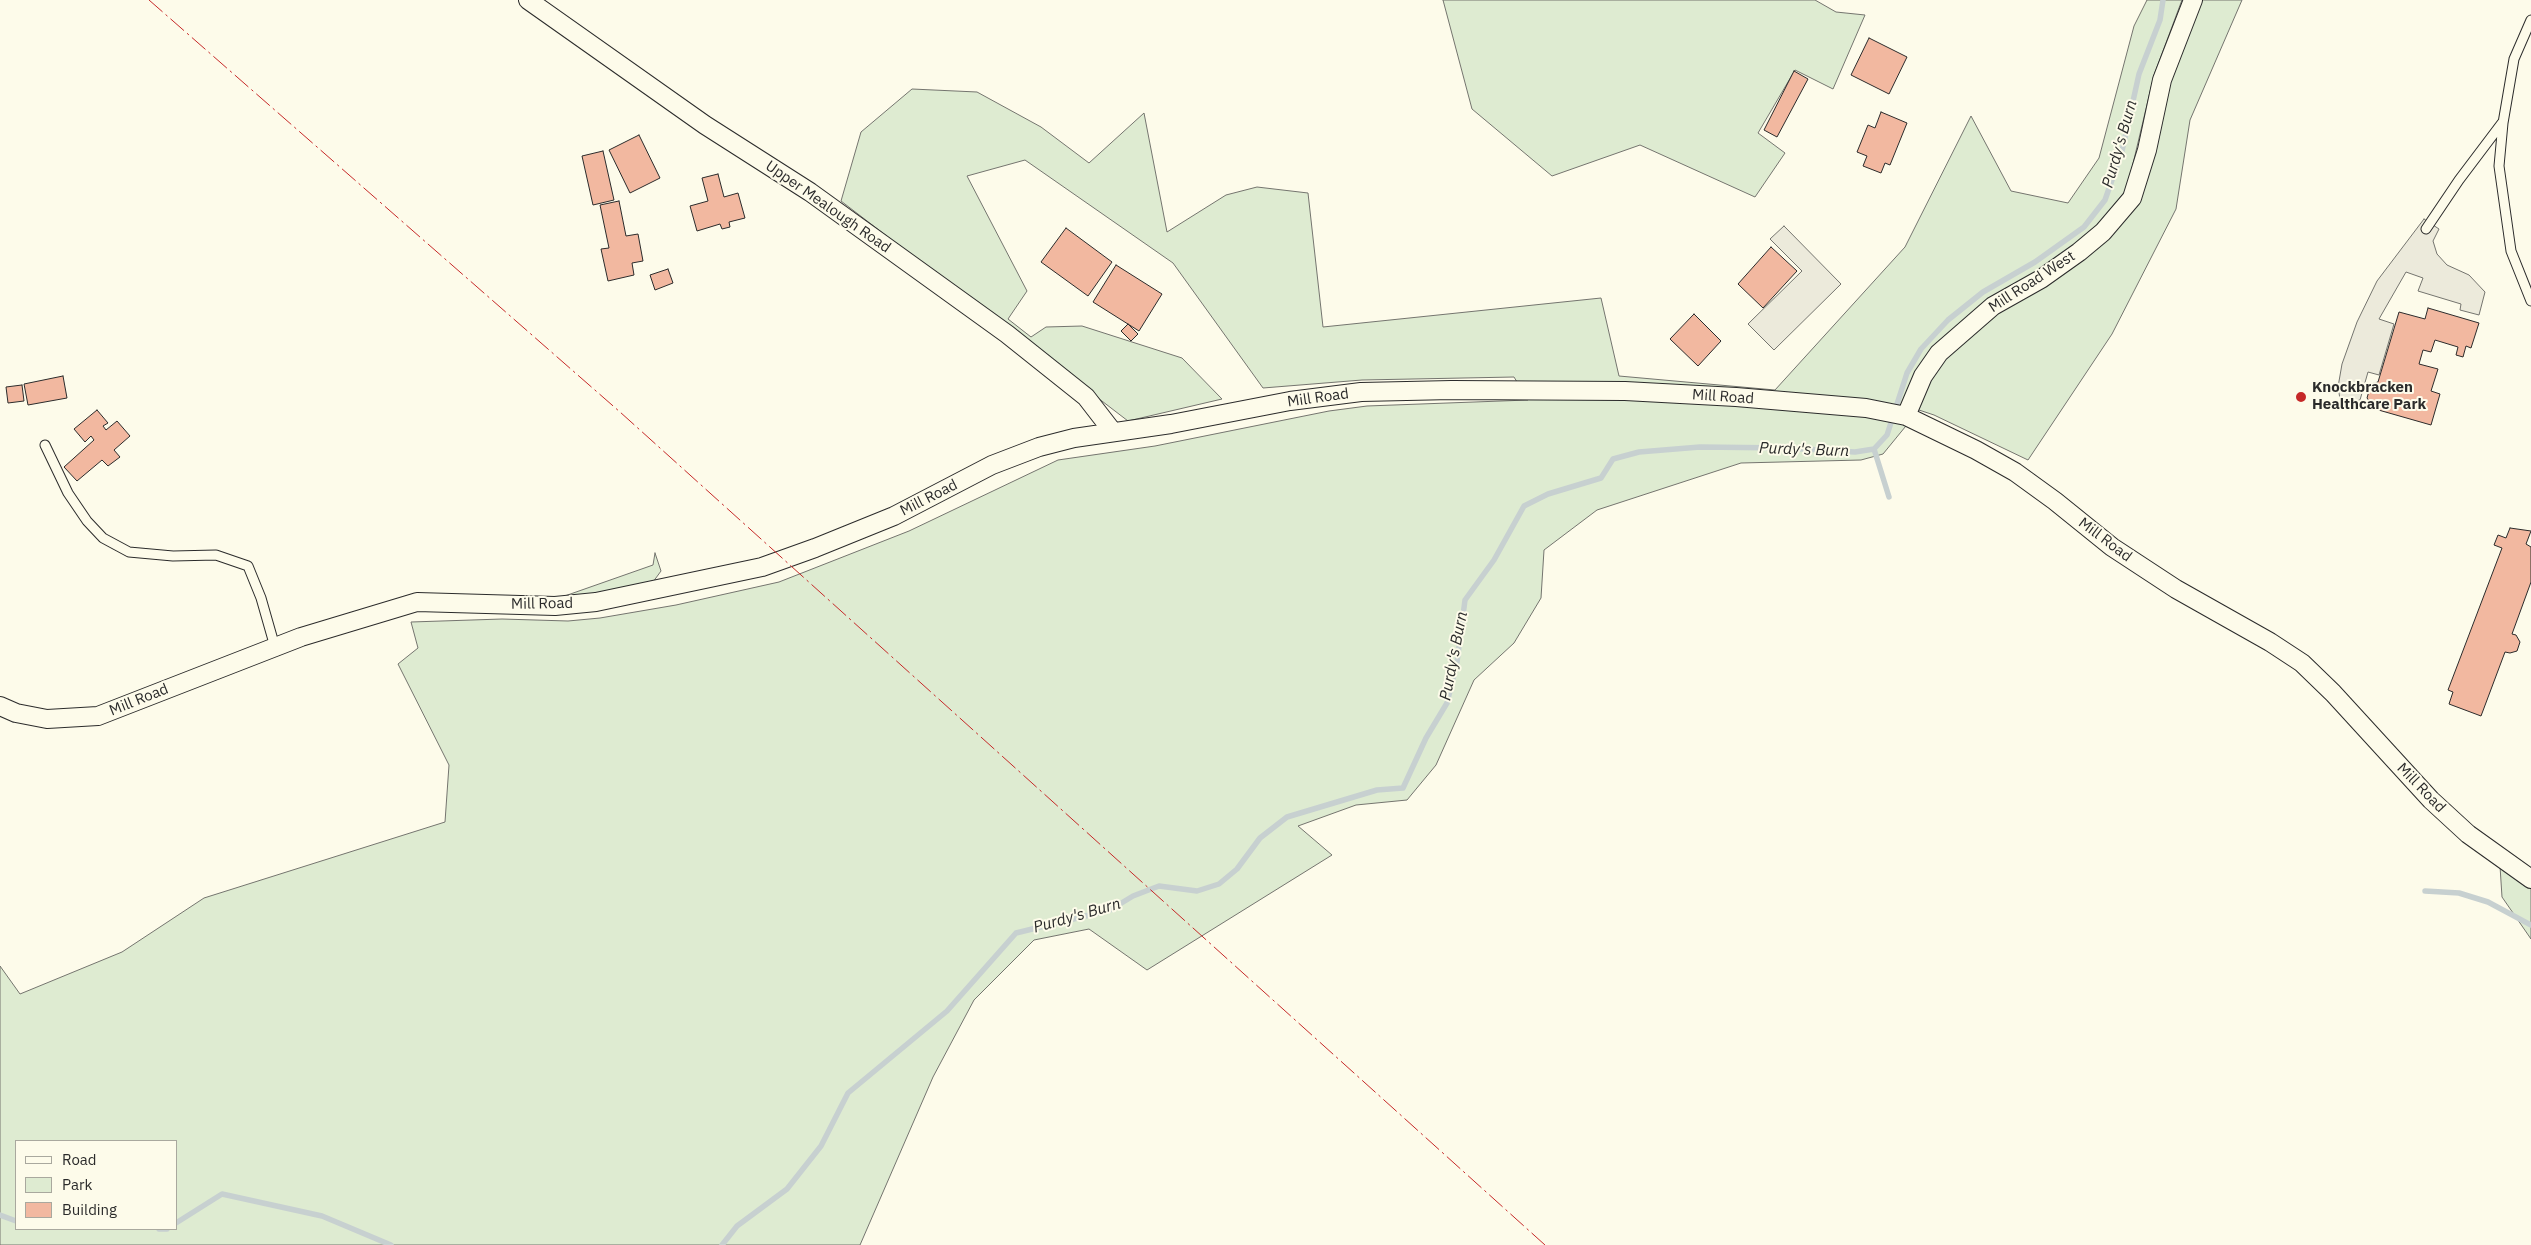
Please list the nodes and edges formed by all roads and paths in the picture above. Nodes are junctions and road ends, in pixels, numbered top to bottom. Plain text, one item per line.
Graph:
1 (528, 0) edge
2 (2193, 0) edge
3 (2531, 20) edge
4 (2502, 122) junction
5 (2426, 229) dead end
6 (2531, 301) edge
7 (1906, 416) junction
8 (1113, 432) junction
9 (45, 446) dead end
10 (274, 647) junction
11 (0, 706) edge
12 (2531, 879) edge

1 - 8 street, Upper Mealough Road
2 - 7 street, Mill Road West
3 - 4 lane
4 - 5 lane
4 - 6 lane
7 - 8 street, Mill Road
7 - 12 street, Mill Road
8 - 10 street, Mill Road
9 - 10 lane
10 - 11 street, Mill Road

